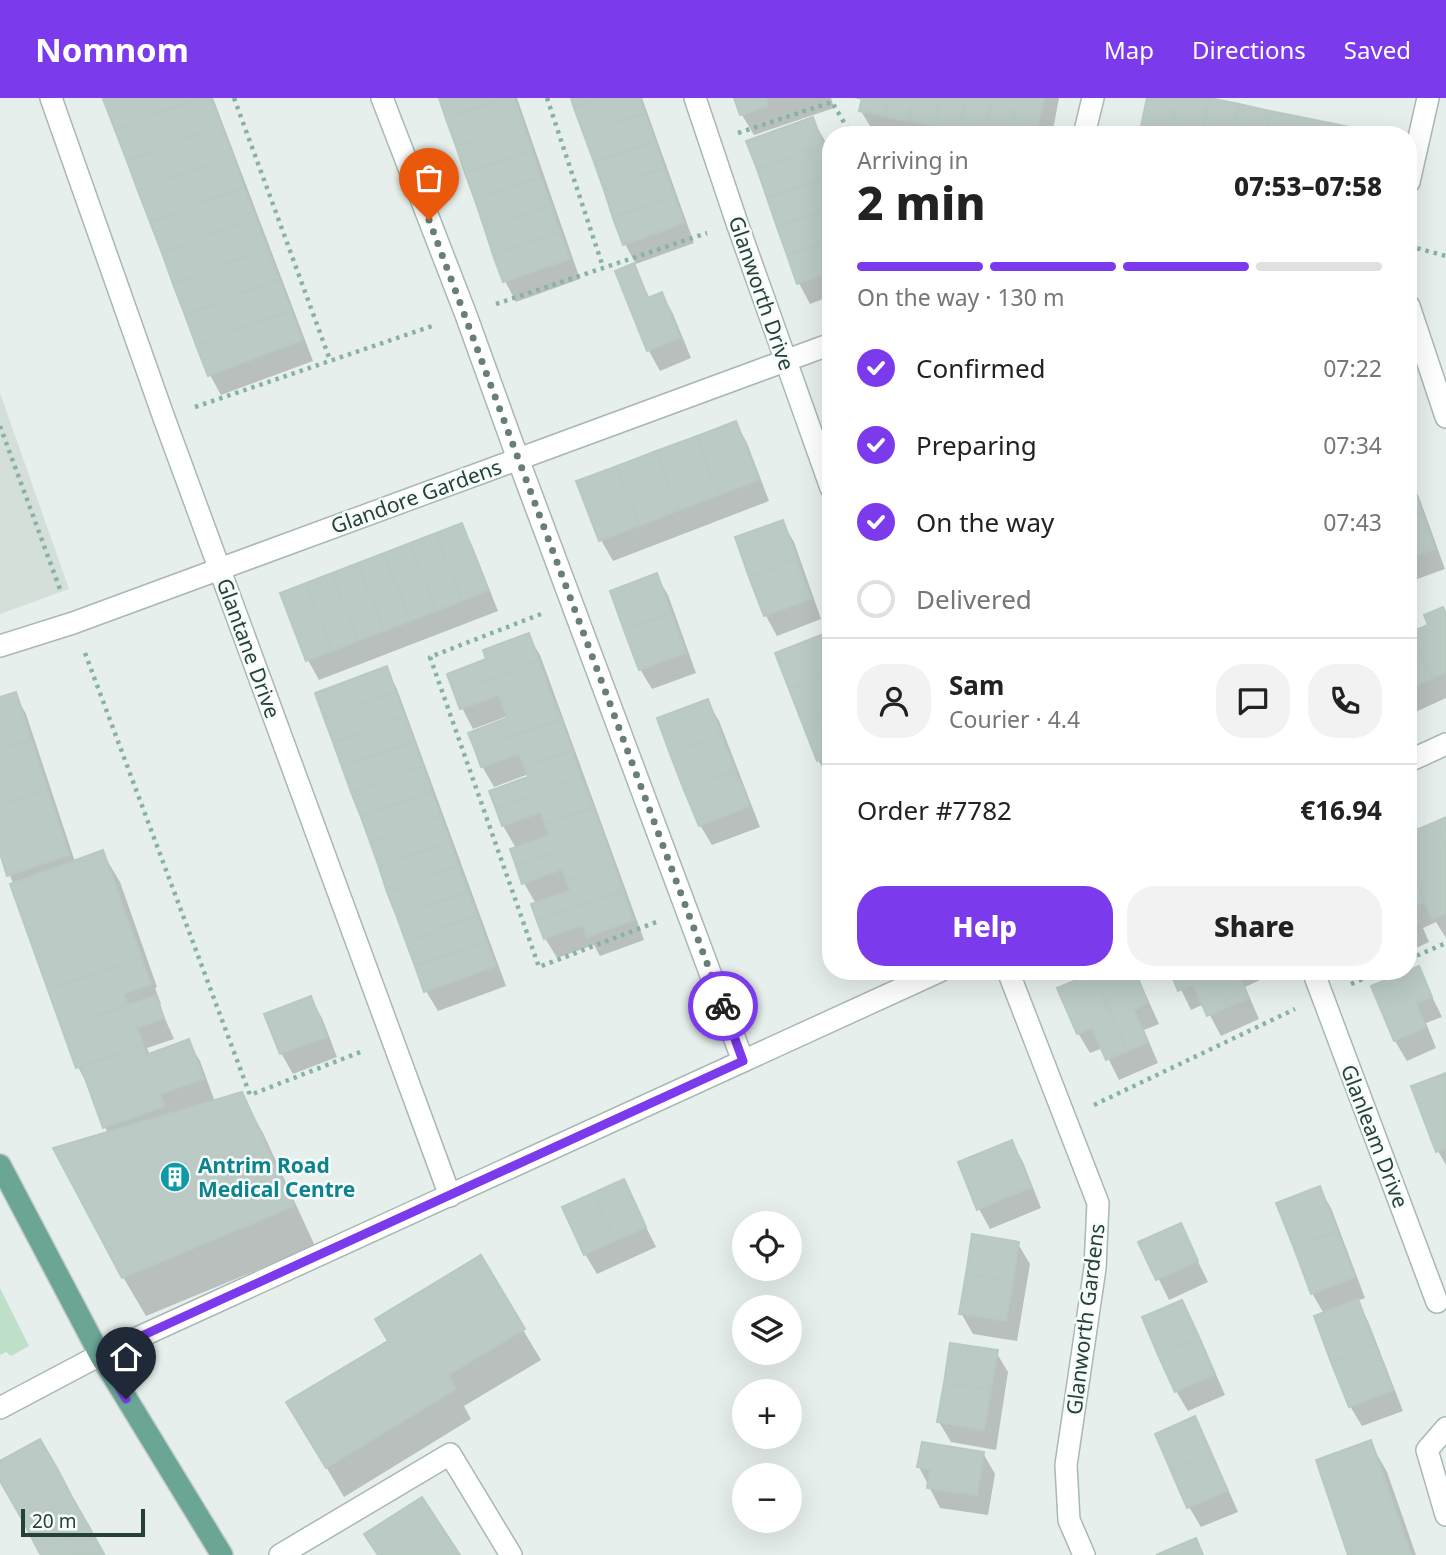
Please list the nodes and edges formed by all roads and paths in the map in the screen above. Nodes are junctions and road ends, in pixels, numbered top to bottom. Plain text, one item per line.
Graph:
1 (51, 98) edge
2 (234, 98) edge
3 (382, 98) edge
4 (547, 98) edge
5 (695, 98) edge
6 (1093, 98) edge
7 (1428, 98) edge
8 (845, 126) edge
9 (1086, 126) edge
10 (711, 141) junction
11 (1417, 147) edge
12 (1417, 248) edge
13 (1446, 256) edge
14 (603, 267) dead end
15 (1417, 330) edge
16 (822, 347) edge
17 (330, 360) dead end
18 (785, 361) junction
19 (1446, 417) edge
20 (0, 426) edge
21 (517, 459) junction
22 (822, 463) edge
23 (220, 569) junction
24 (571, 602) junction
25 (73, 623) junction
26 (0, 646) edge
27 (1446, 744) edge
28 (1417, 757) edge
29 (687, 910) junction
30 (1446, 943) edge
31 (1417, 956) edge
32 (920, 980) edge
33 (1011, 980) edge
34 (1316, 980) edge
35 (1361, 980) edge
36 (1322, 997) junction
37 (392, 1040) junction
38 (743, 1061) junction
39 (1065, 1119) junction
40 (0, 1165) edge
41 (450, 1196) junction
42 (1437, 1301) dead end
43 (100, 1355) junction
44 (0, 1408) edge
45 (1446, 1428) edge
46 (1446, 1515) edge
47 (222, 1555) edge
48 (280, 1555) edge
49 (511, 1555) edge
50 (1084, 1555) edge

1 - 23 street, Glantane Drive
2 - 17 path
3 - 21 street
4 - 14 path
5 - 10 street, Glanworth Drive
6 - 9 street
7 - 11 street
8 - 10 path
10 - 18 street, Glanworth Drive
12 - 13 path
15 - 19 street
16 - 18 street, Glandore Gardens
18 - 21 street, Glandore Gardens
18 - 22 street, Glanworth Drive
20 - 25 path
21 - 23 street, Glandore Gardens
21 - 24 street
23 - 25 street, Glandore Gardens
23 - 37 street, Glantane Drive
24 - 29 street
24 - 29 path
25 - 26 street, Glandore Gardens
25 - 37 path
27 - 28 street
29 - 38 street
30 - 31 path
32 - 38 street
33 - 39 street, Glanworth Gardens
34 - 36 street, Glanleam Drive
35 - 36 path
36 - 39 path
36 - 42 street, Glanleam Drive
37 - 41 street, Glantane Drive
38 - 41 street
39 - 50 street, Glanworth Gardens
40 - 43 main road
41 - 43 street
43 - 44 street
43 - 47 main road
45 - 46 street
48 - 49 street

